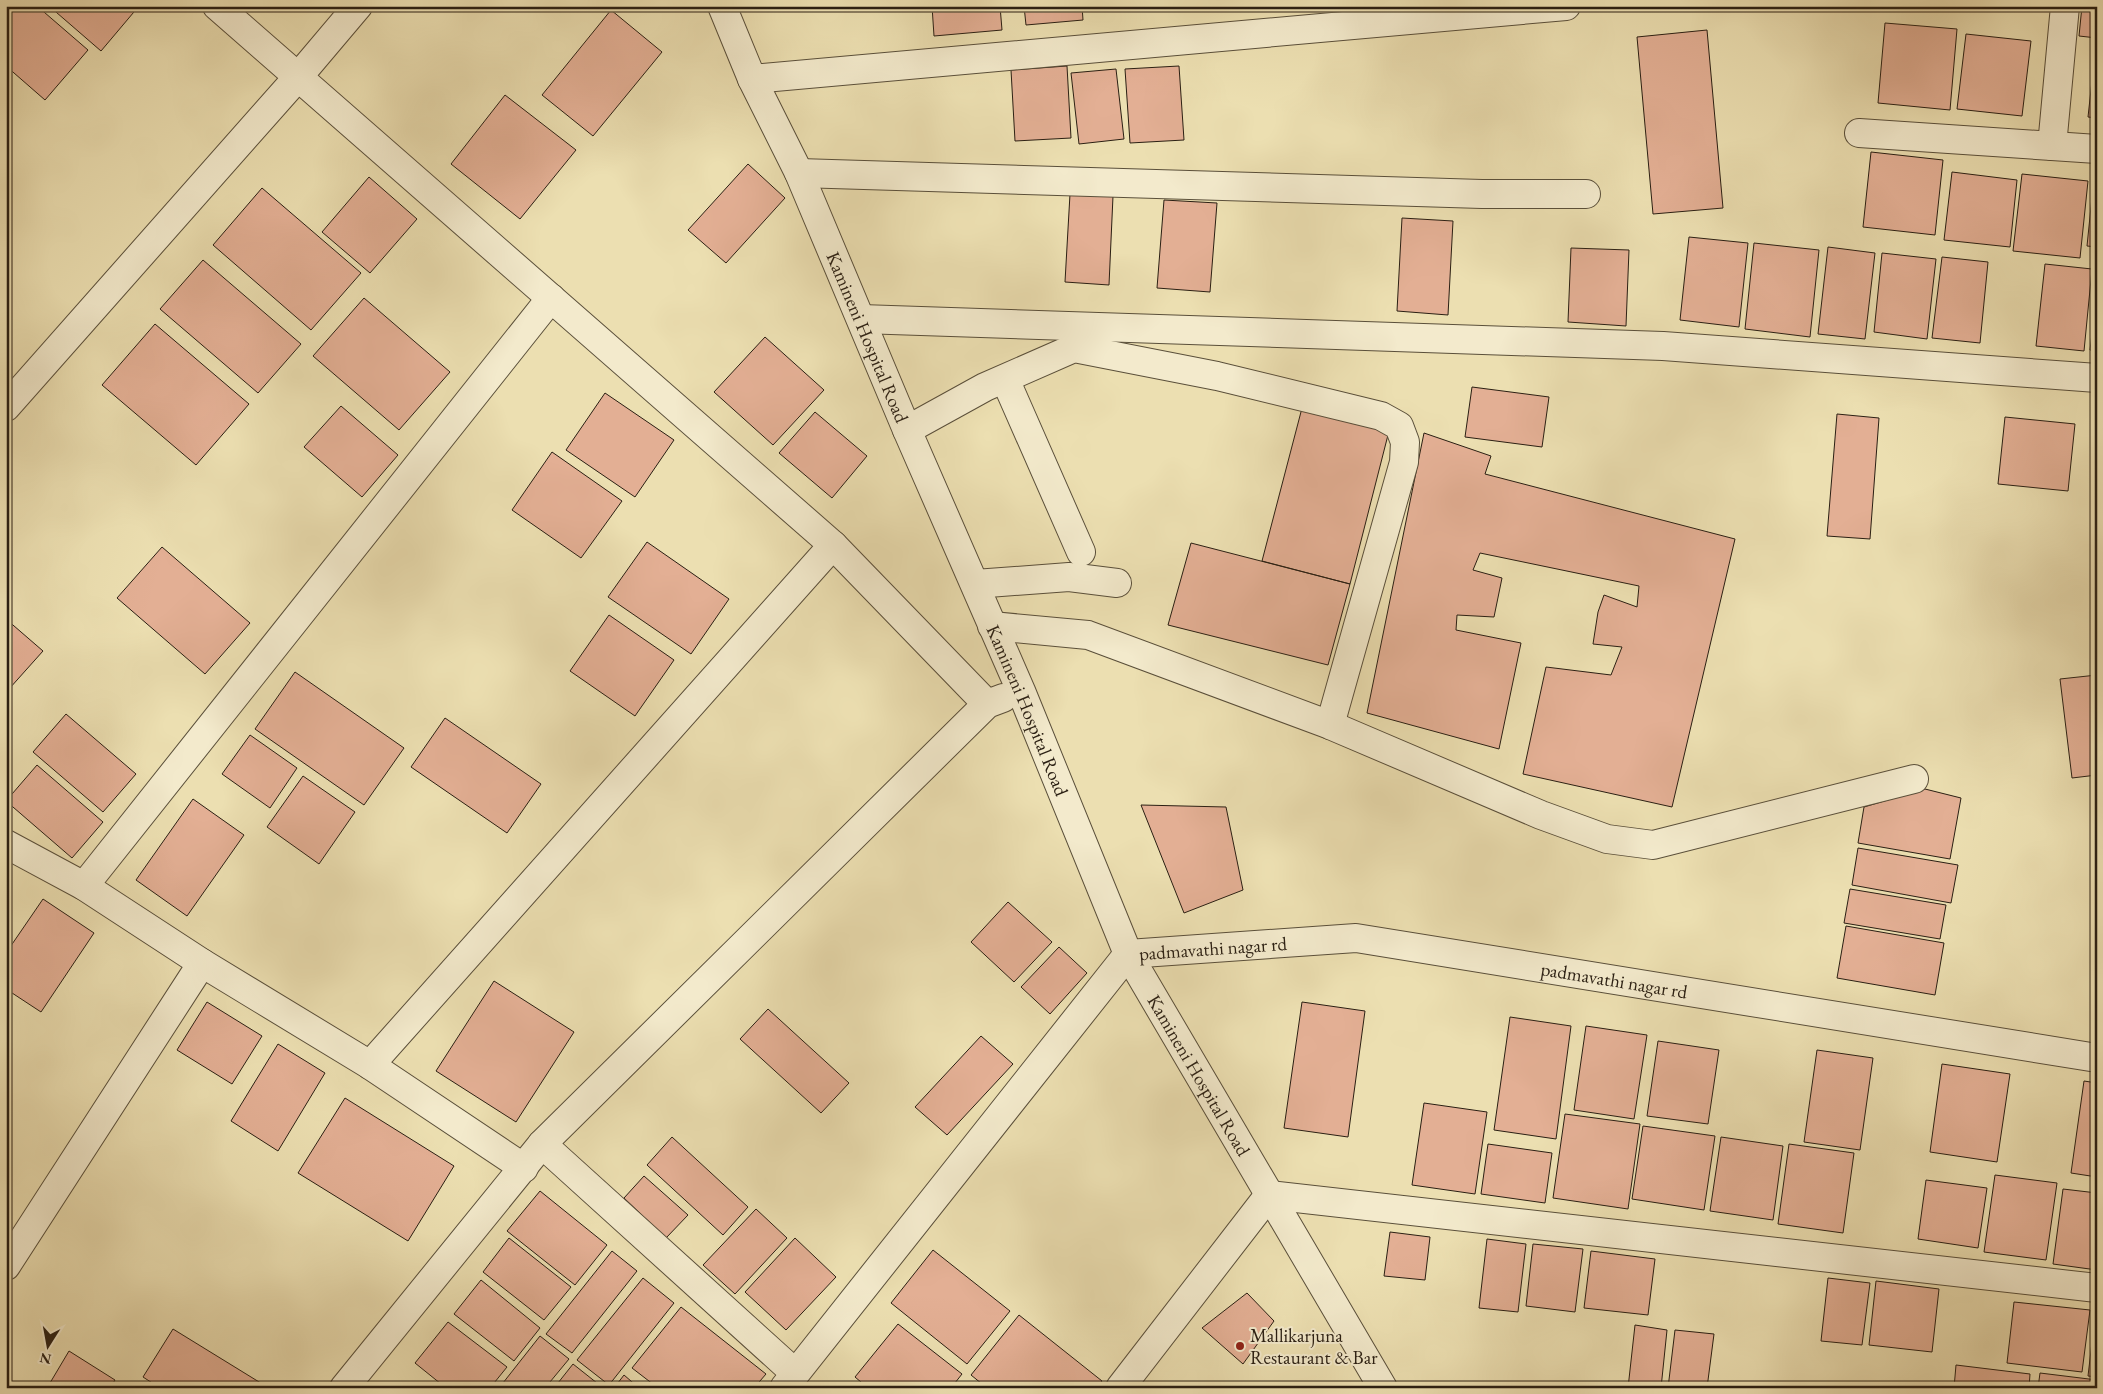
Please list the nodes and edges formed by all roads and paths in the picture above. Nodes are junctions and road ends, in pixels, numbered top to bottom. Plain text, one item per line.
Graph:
1 (217, 6) edge
2 (358, 6) edge
3 (722, 6) edge
4 (1566, 6) edge
5 (2065, 6) edge
6 (298, 77) junction
7 (752, 79) junction
8 (1859, 134) dead end
9 (2052, 146) junction
10 (2097, 149) edge
11 (799, 173) junction
12 (1586, 194) dead end
13 (551, 298) junction
14 (861, 319) junction
15 (2097, 378) edge
16 (1005, 379) junction
17 (6, 407) edge
18 (906, 430) junction
19 (833, 545) junction
20 (1081, 552) dead end
21 (974, 584) junction
22 (1117, 584) dead end
23 (992, 626) junction
24 (1021, 692) junction
25 (987, 704) junction
26 (1330, 725) junction
27 (1914, 779) dead end
28 (6, 844) edge
29 (84, 886) junction
30 (1128, 954) junction
31 (202, 963) junction
32 (2097, 1058) edge
33 (370, 1064) junction
34 (542, 1144) junction
35 (524, 1168) junction
36 (1269, 1195) junction
37 (6, 1266) edge
38 (2097, 1288) edge
39 (789, 1380) edge
40 (344, 1388) edge
41 (1120, 1388) edge
42 (1383, 1388) edge

1 - 6 street
2 - 6 street
3 - 7 street, Kamineni Hospital Road
4 - 7 street
5 - 9 street
6 - 13 street
6 - 17 street
7 - 11 street, Kamineni Hospital Road
8 - 9 street
9 - 10 street
11 - 12 street
11 - 14 street, Kamineni Hospital Road
13 - 19 street
13 - 29 street
14 - 15 street
14 - 18 street, Kamineni Hospital Road
16 - 18 street
16 - 20 street
16 - 26 street
18 - 21 street, Kamineni Hospital Road
19 - 25 street
19 - 33 street
21 - 22 street
21 - 23 street, Kamineni Hospital Road
23 - 24 street, Kamineni Hospital Road
23 - 26 street
24 - 25 street
24 - 30 street, Kamineni Hospital Road
25 - 34 street
26 - 27 street
28 - 29 street
29 - 31 street
30 - 32 street, padmavathi nagar rd
30 - 36 street, Kamineni Hospital Road
30 - 39 street
31 - 33 street
31 - 37 street
33 - 35 street
34 - 35 street
34 - 39 street
35 - 40 street
36 - 38 street
36 - 41 street
36 - 42 street, Kamineni Hospital Road

